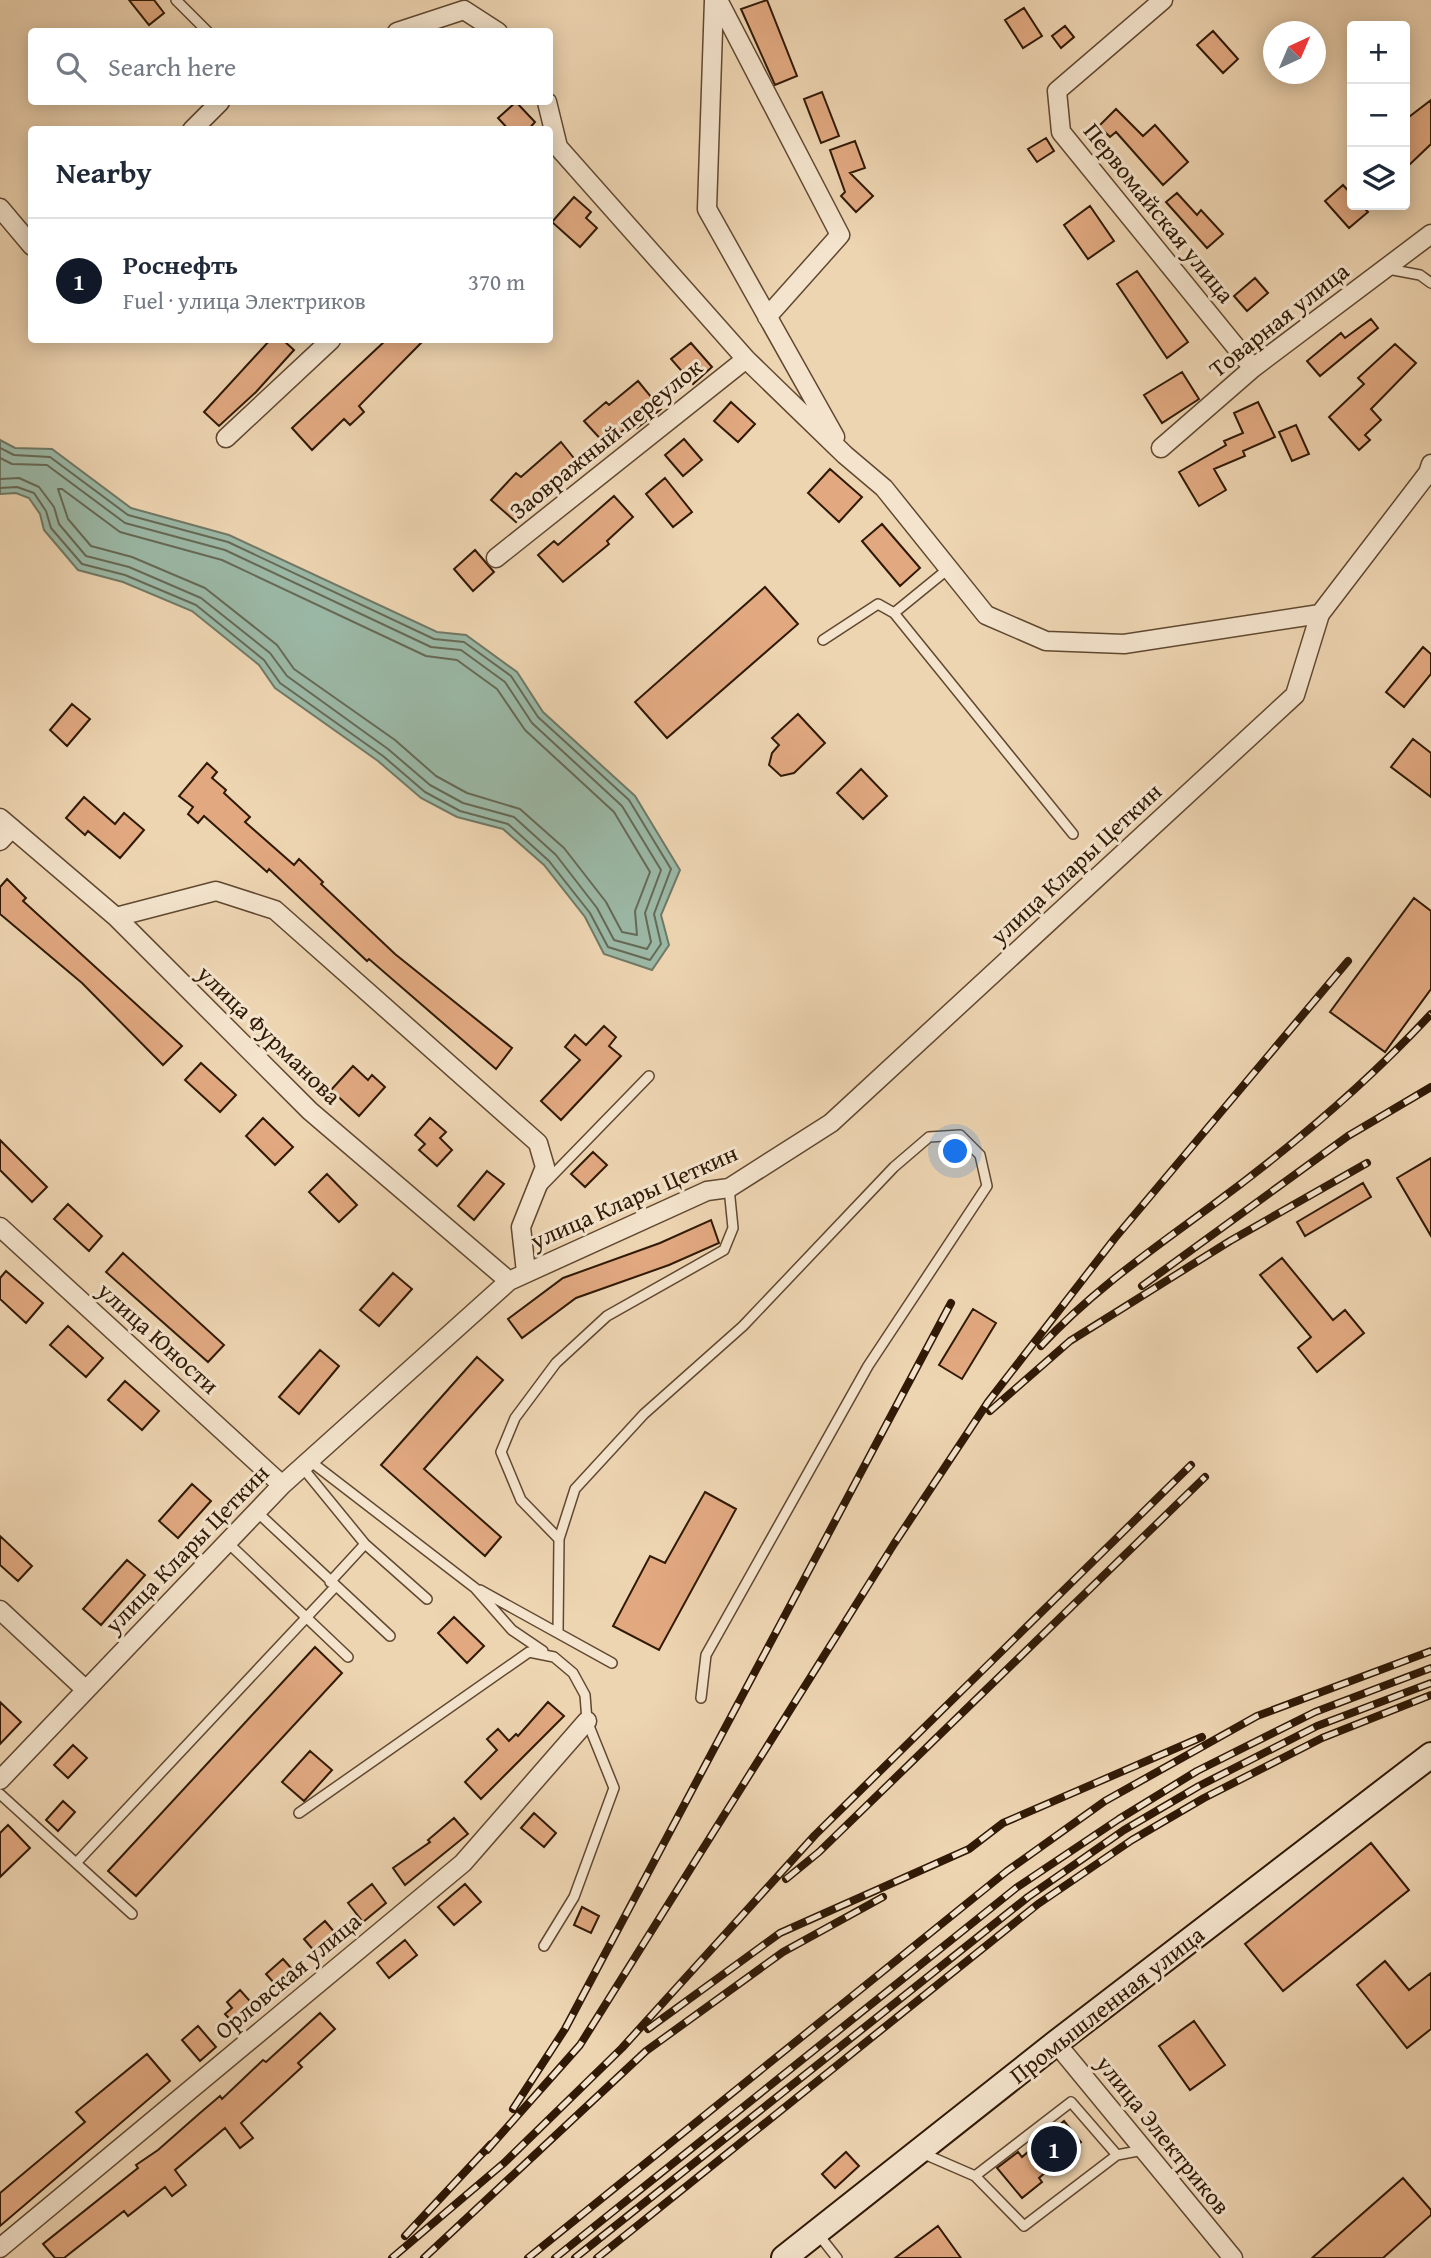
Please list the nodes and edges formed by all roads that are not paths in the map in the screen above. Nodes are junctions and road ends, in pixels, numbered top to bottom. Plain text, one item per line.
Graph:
1 (176, 0) edge
2 (716, 0) edge
3 (1163, 0) edge
4 (204, 28) edge
5 (409, 28) edge
6 (492, 28) edge
7 (217, 105) edge
8 (547, 105) edge
9 (196, 126) edge
10 (551, 126) edge
11 (554, 149) edge
12 (0, 208) edge
13 (1431, 234) edge
14 (28, 241) edge
15 (1386, 268) junction
16 (1431, 283) edge
17 (767, 317) junction
18 (328, 343) edge
19 (746, 359) junction
20 (1253, 368) junction
21 (226, 438) dead end
22 (1161, 448) dead end
23 (845, 455) junction
24 (1431, 464) edge
25 (496, 558) dead end
26 (948, 569) junction
27 (894, 613) junction
28 (1320, 614) junction
29 (823, 640) dead end
30 (4, 829) edge
31 (1073, 834) dead end
32 (116, 917) junction
33 (649, 1076) dead end
34 (729, 1188) junction
35 (537, 1191) junction
36 (0, 1227) edge
37 (526, 1272) junction
38 (509, 1281) junction
39 (306, 1464) junction
40 (282, 1485) junction
41 (257, 1512) junction
42 (559, 1539) junction
43 (228, 1542) junction
44 (365, 1544) junction
45 (332, 1585) junction
46 (475, 1588) junction
47 (428, 1599) dead end
48 (0, 1610) edge
49 (306, 1618) junction
50 (558, 1631) junction
51 (390, 1636) dead end
52 (348, 1657) dead end
53 (554, 1657) junction
54 (612, 1662) dead end
55 (86, 1690) junction
56 (701, 1698) dead end
57 (587, 1721) junction
58 (1431, 1755) edge
59 (0, 1780) edge
60 (0, 1794) edge
61 (299, 1813) dead end
62 (77, 1862) junction
63 (132, 1914) dead end
64 (544, 1946) dead end
65 (1056, 2043) junction
66 (1143, 2150) junction
67 (920, 2152) junction
68 (1117, 2155) junction
69 (975, 2176) junction
70 (817, 2232) junction
71 (0, 2248) edge
72 (784, 2258) edge
73 (837, 2258) edge
74 (1233, 2258) edge

1 - 4 lane
2 - 17 street
2 - 17 street
3 - 20 street, Первомайская улица
5 - 6 street
7 - 9 street
8 - 10 street
11 - 19 street
12 - 14 street
13 - 15 street, Товарная улица
15 - 16 lane
15 - 20 street, Товарная улица
17 - 23 street
18 - 21 street
19 - 23 street
19 - 25 street, Заовражный переулок
20 - 22 street, Товарная улица
23 - 26 street
24 - 28 street, улица Клары Цеткин
26 - 27 lane
26 - 28 street
27 - 29 lane
27 - 31 lane
28 - 34 street, улица Клары Цеткин
30 - 32 street, улица Фурманова
32 - 35 street
32 - 38 street, улица Фурманова
33 - 35 lane
34 - 37 street, улица Клары Цеткин
34 - 42 lane
35 - 37 street
36 - 40 street, улица Юности
37 - 38 street, улица Клары Цеткин
38 - 39 street, улица Клары Цеткин
39 - 40 street, улица Клары Цеткин
39 - 44 lane
39 - 46 lane
40 - 41 street, улица Клары Цеткин
41 - 43 street, улица Клары Цеткин
41 - 45 lane
42 - 50 lane
42 - 56 lane
43 - 49 lane
43 - 55 street, улица Клары Цеткин
44 - 45 lane
44 - 47 lane
45 - 49 lane
45 - 51 lane
46 - 50 lane
46 - 53 lane
48 - 55 street
49 - 52 lane
49 - 62 lane
50 - 54 lane
53 - 57 lane
53 - 61 lane
55 - 59 street, улица Клары Цеткин
57 - 64 lane
57 - 71 street, Орловская улица
58 - 65 street, Промышленная улица
60 - 62 lane
62 - 63 lane
65 - 66 street, улица Электриков
65 - 67 street, Промышленная улица
66 - 68 lane
66 - 74 street, улица Электриков
67 - 69 lane
67 - 70 street, Промышленная улица
68 - 69 lane
68 - 69 lane
70 - 72 street, Промышленная улица
70 - 73 lane

